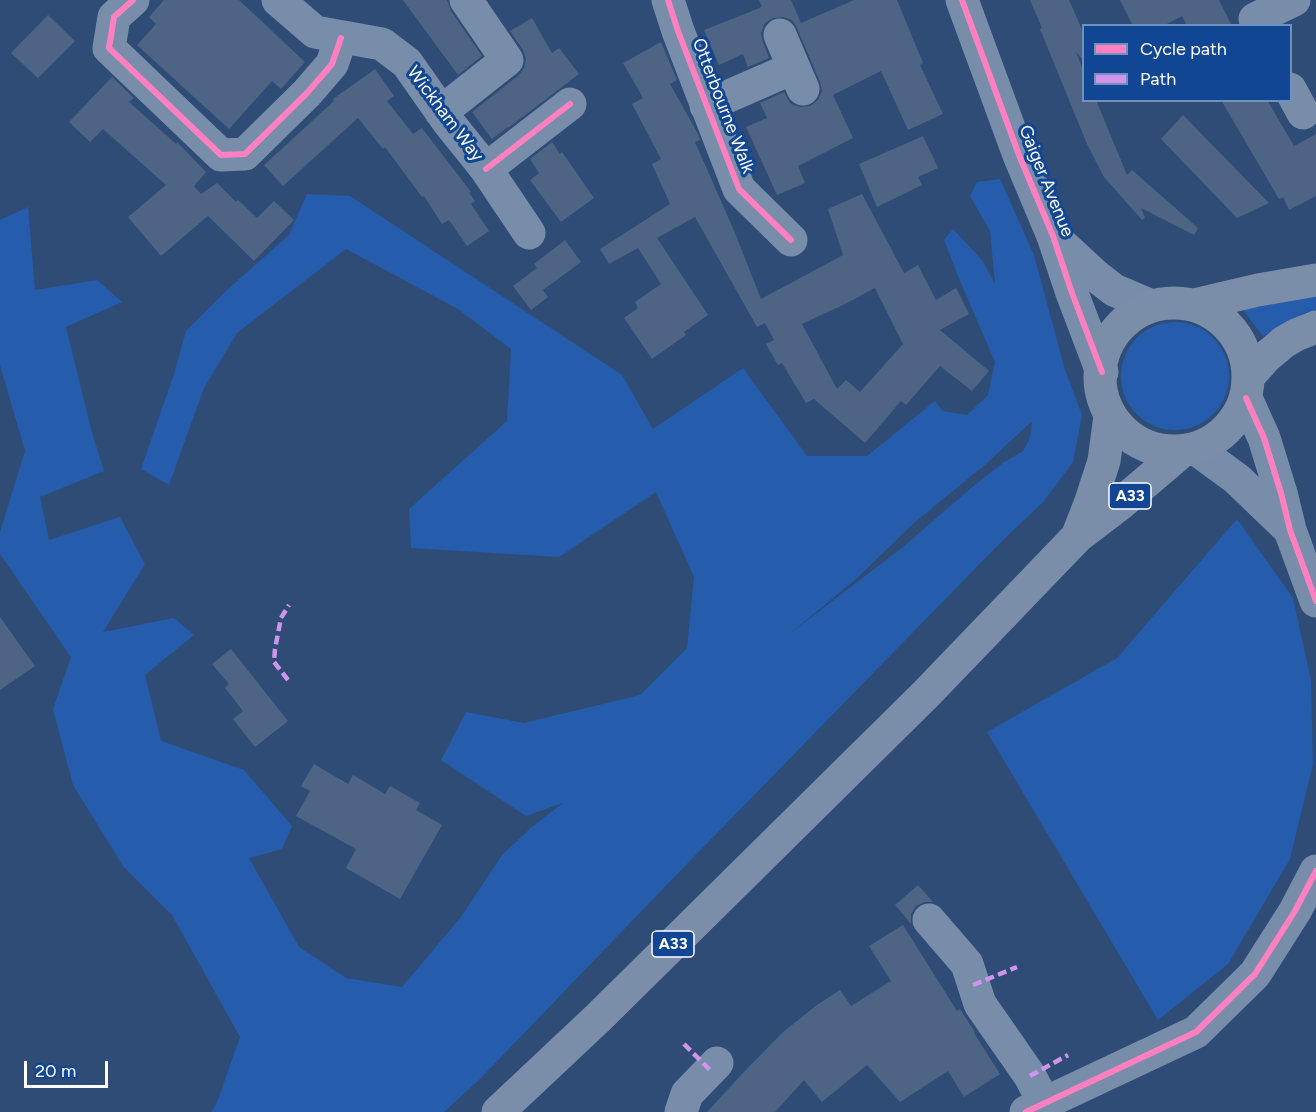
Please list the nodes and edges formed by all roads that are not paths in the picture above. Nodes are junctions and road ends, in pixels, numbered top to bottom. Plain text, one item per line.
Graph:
1 (133, 0) edge
2 (466, 0) edge
3 (668, 0) edge
4 (962, 0) edge
5 (1294, 0) edge
6 (286, 2) edge
7 (1253, 15) edge
8 (780, 35) dead end
9 (341, 38) junction
10 (570, 104) dead end
11 (706, 106) junction
12 (441, 112) junction
13 (486, 169) junction
14 (528, 232) dead end
15 (1053, 236) junction
16 (791, 240) dead end
17 (1316, 280) edge
18 (1149, 305) junction
19 (1194, 306) junction
20 (1316, 327) edge
21 (1102, 372) junction
22 (1247, 387) junction
23 (1110, 416) junction
24 (1188, 451) junction
25 (1290, 530) junction
26 (1077, 537) junction
27 (1316, 601) edge
28 (1316, 871) edge
29 (929, 920) dead end
30 (717, 1064) dead end
31 (1035, 1107) edge
32 (498, 1112) edge
33 (681, 1112) edge

1 - 9 street
2 - 12 street
3 - 11 street, Otterbourne Walk
4 - 15 street, Gaiger Avenue
5 - 7 street
6 - 9 street, Wickham Way
8 - 11 street
9 - 12 street, Wickham Way
10 - 13 street, Wickham Way
11 - 16 street, Otterbourne Walk
12 - 13 street, Wickham Way
13 - 14 street, Wickham Way
15 - 18 street, Gaiger Avenue
15 - 21 street, Gaiger Avenue
17 - 19 highway
18 - 19 highway
18 - 21 highway
19 - 22 highway
20 - 22 highway
21 - 23 highway
22 - 24 highway
22 - 25 street
23 - 24 highway
23 - 26 highway, A33
24 - 25 street
24 - 26 highway, A33
25 - 27 street
26 - 32 highway, A33
28 - 31 street
29 - 31 street
30 - 33 street

